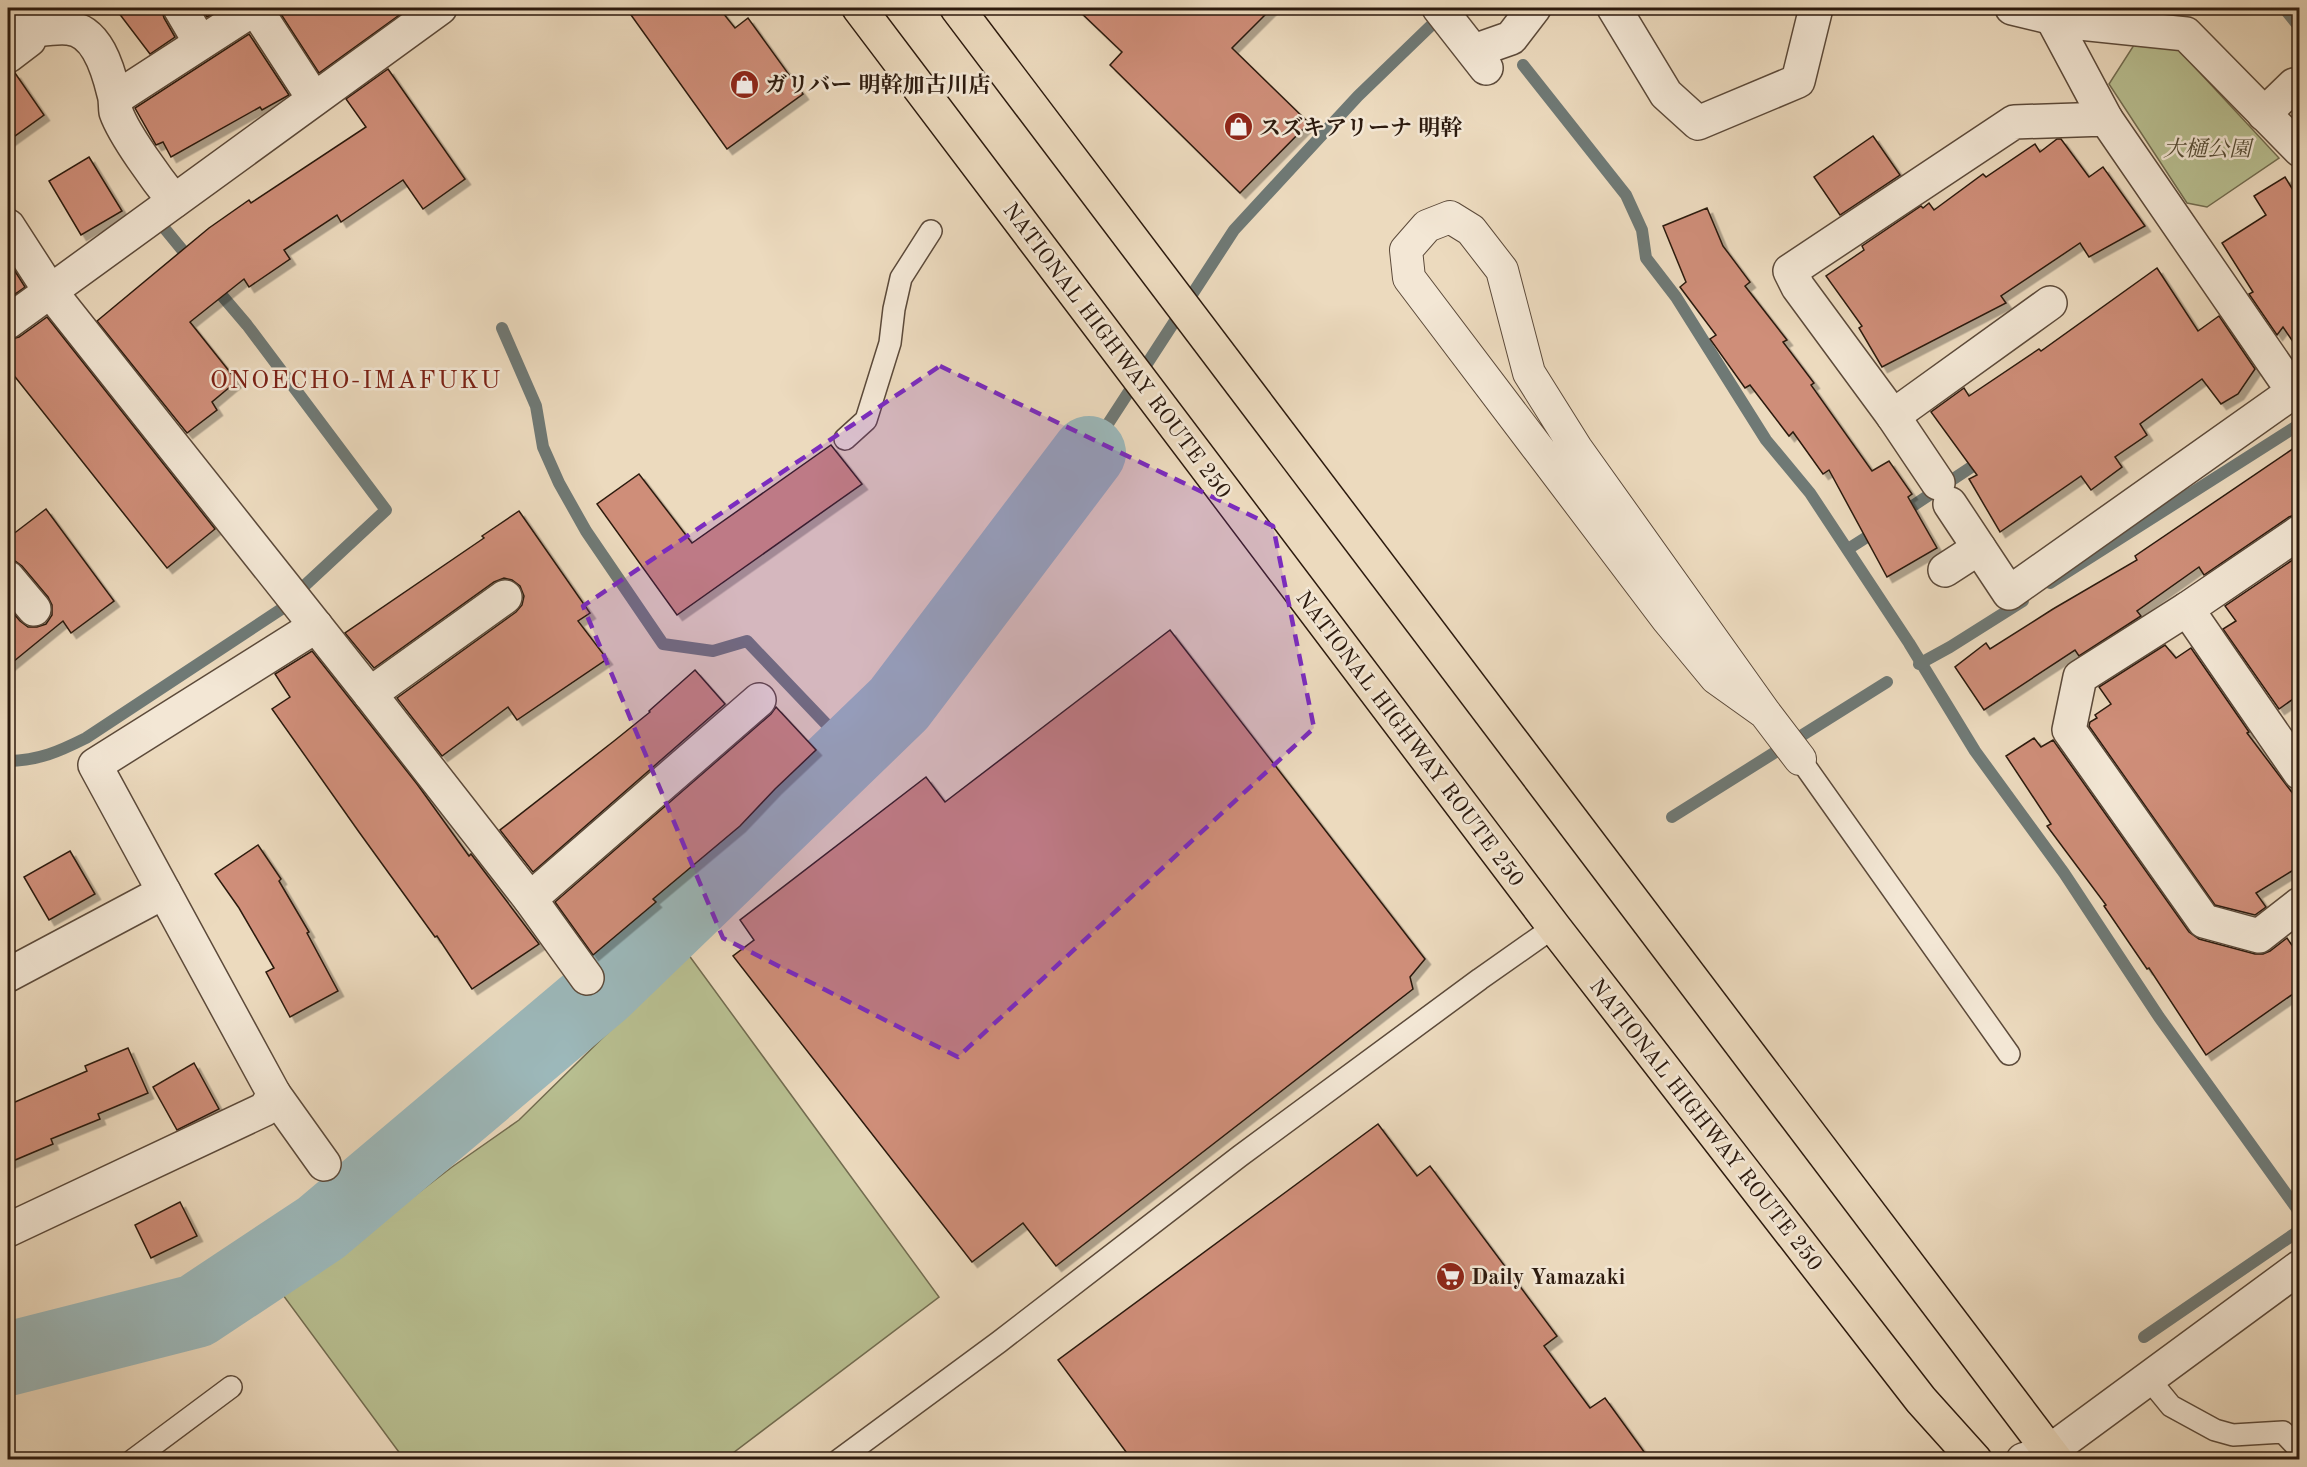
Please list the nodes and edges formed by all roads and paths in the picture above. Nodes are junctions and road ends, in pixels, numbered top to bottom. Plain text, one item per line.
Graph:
1 (180, 8) edge
2 (440, 8) edge
3 (859, 8) edge
4 (957, 8) edge
5 (1533, 8) edge
6 (1614, 8) edge
7 (1816, 8) edge
8 (2012, 8) edge
9 (1445, 15) edge
10 (2052, 18) junction
11 (14, 31) edge
12 (200, 42) junction
13 (2294, 85) dead end
14 (116, 98) junction
15 (314, 99) junction
16 (2264, 114) junction
17 (2106, 118) junction
18 (2300, 150) edge
19 (174, 201) junction
20 (8, 226) edge
21 (931, 231) dead end
22 (50, 291) junction
23 (2050, 303) dead end
24 (8, 322) edge
25 (2296, 389) edge
26 (1893, 416) junction
27 (845, 440) dead end
28 (2300, 532) edge
29 (1979, 548) junction
30 (1945, 570) dead end
31 (8, 578) edge
32 (505, 597) dead end
33 (34, 609) dead end
34 (2187, 609) junction
35 (316, 626) junction
36 (370, 694) junction
37 (759, 700) dead end
38 (1765, 713) junction
39 (1800, 759) joint
40 (2300, 774) edge
41 (164, 892) junction
42 (530, 899) junction
43 (2300, 904) edge
44 (1554, 927) junction
45 (8, 975) edge
46 (587, 978) dead end
47 (2009, 1054) dead end
48 (274, 1094) junction
49 (324, 1164) dead end
50 (8, 1230) edge
51 (2300, 1267) edge
52 (2148, 1377) junction
53 (231, 1387) dead end
54 (2300, 1450) edge
55 (2048, 1458) edge
56 (133, 1460) edge
57 (839, 1460) edge
58 (1975, 1460) edge

1 - 12 street
2 - 15 street
3 - 44 highway, NATIONAL HIGHWAY ROUTE 250
4 - 55 highway
5 - 9 street
6 - 7 street
8 - 10 street
10 - 16 street
10 - 17 street
11 - 14 street
12 - 14 street
12 - 15 street
13 - 16 street
14 - 19 street
15 - 19 street
16 - 18 street
17 - 25 street
17 - 26 street
19 - 22 street
20 - 22 street
21 - 27 lane
22 - 24 street
22 - 35 street
23 - 26 street
25 - 29 street
26 - 29 street
28 - 34 street
29 - 30 street
31 - 33 street
32 - 36 street
34 - 40 street
34 - 43 street
35 - 36 street
35 - 41 street
36 - 42 street
37 - 42 street
38 - 38 street
38 - 39 street
39 - 47 lane
41 - 45 street
41 - 48 street
42 - 46 street
44 - 57 lane
44 - 58 highway, NATIONAL HIGHWAY ROUTE 250
48 - 49 street
48 - 50 street
51 - 52 street
52 - 54 lane
52 - 55 street
53 - 56 lane

